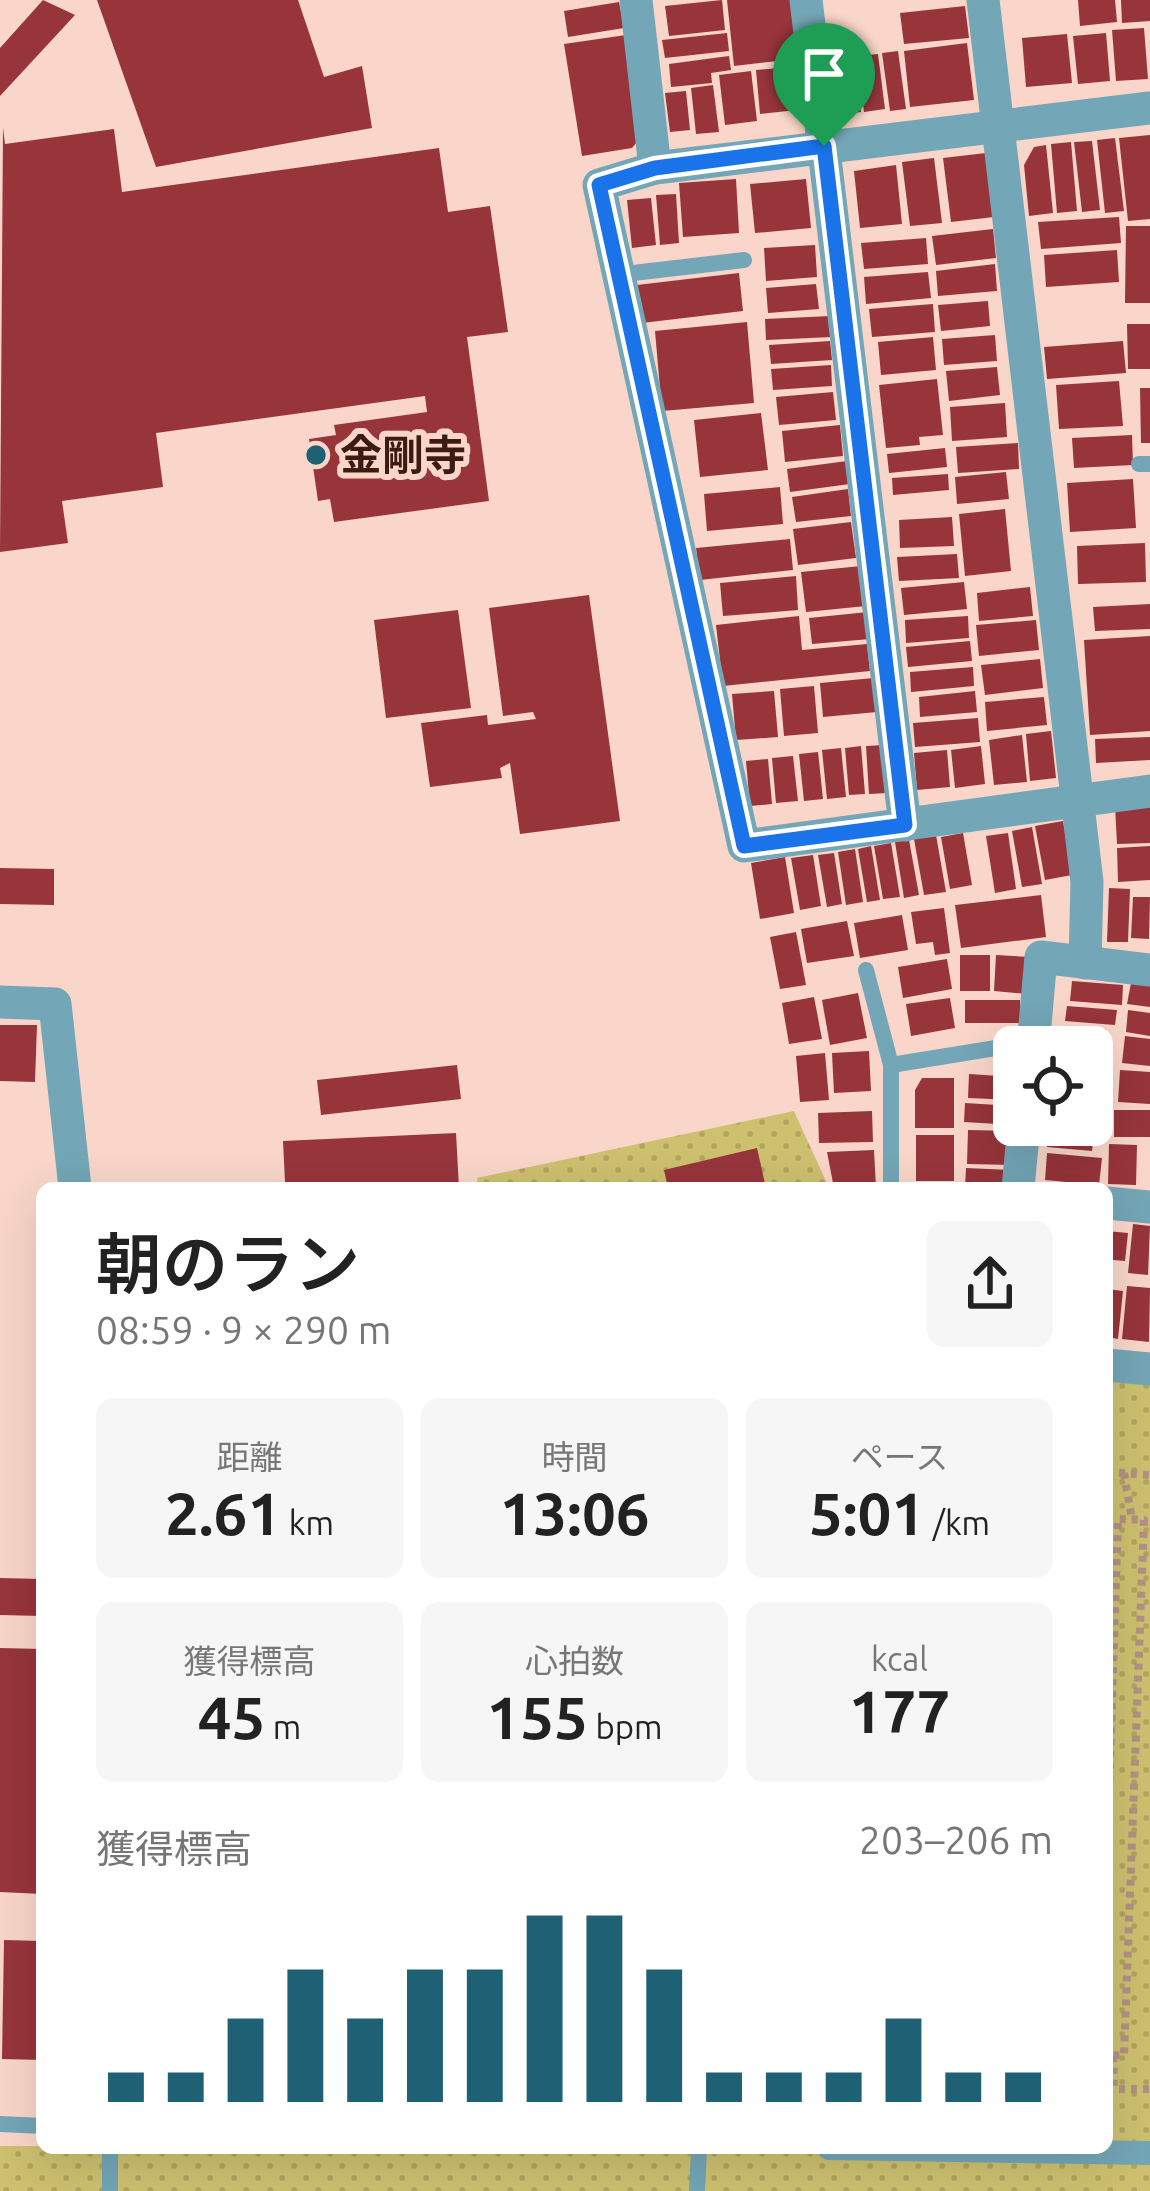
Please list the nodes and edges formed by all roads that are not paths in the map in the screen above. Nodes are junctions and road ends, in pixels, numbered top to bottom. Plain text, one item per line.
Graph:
1 (636, 0) edge
2 (806, 0) edge
3 (983, 0) edge
4 (1150, 108) edge
5 (998, 124) junction
6 (824, 146) junction
7 (655, 168) junction
8 (744, 260) dead end
9 (616, 275) junction
10 (1150, 790) edge
11 (1078, 802) junction
12 (905, 825) junction
13 (1084, 963) junction
14 (866, 970) dead end
15 (1150, 970) edge
16 (0, 1002) edge
17 (1035, 1026) edge
18 (993, 1050) edge
19 (891, 1065) junction
20 (1022, 1146) edge
21 (74, 1182) edge
22 (891, 1182) edge
23 (1019, 1182) edge
24 (1113, 1204) edge
25 (1150, 1207) edge
26 (1113, 1366) edge
27 (1150, 1369) edge
28 (0, 2124) edge
29 (36, 2126) edge
30 (1113, 2152) edge
31 (1150, 2153) edge
32 (110, 2154) edge
33 (700, 2154) edge
34 (110, 2191) edge
35 (697, 2191) edge

1 - 7 street
2 - 6 street
3 - 5 street
4 - 5 street
5 - 6 street
5 - 11 street
6 - 7 street
6 - 12 street
7 - 9 street
8 - 9 lane
9 - 12 street
10 - 11 street
11 - 12 street
11 - 13 street
13 - 15 street
13 - 17 street
14 - 19 lane
16 - 21 street
18 - 19 lane
19 - 22 lane
20 - 23 street
24 - 25 street
26 - 27 street
28 - 29 lane
30 - 31 street
32 - 34 lane
33 - 35 lane

